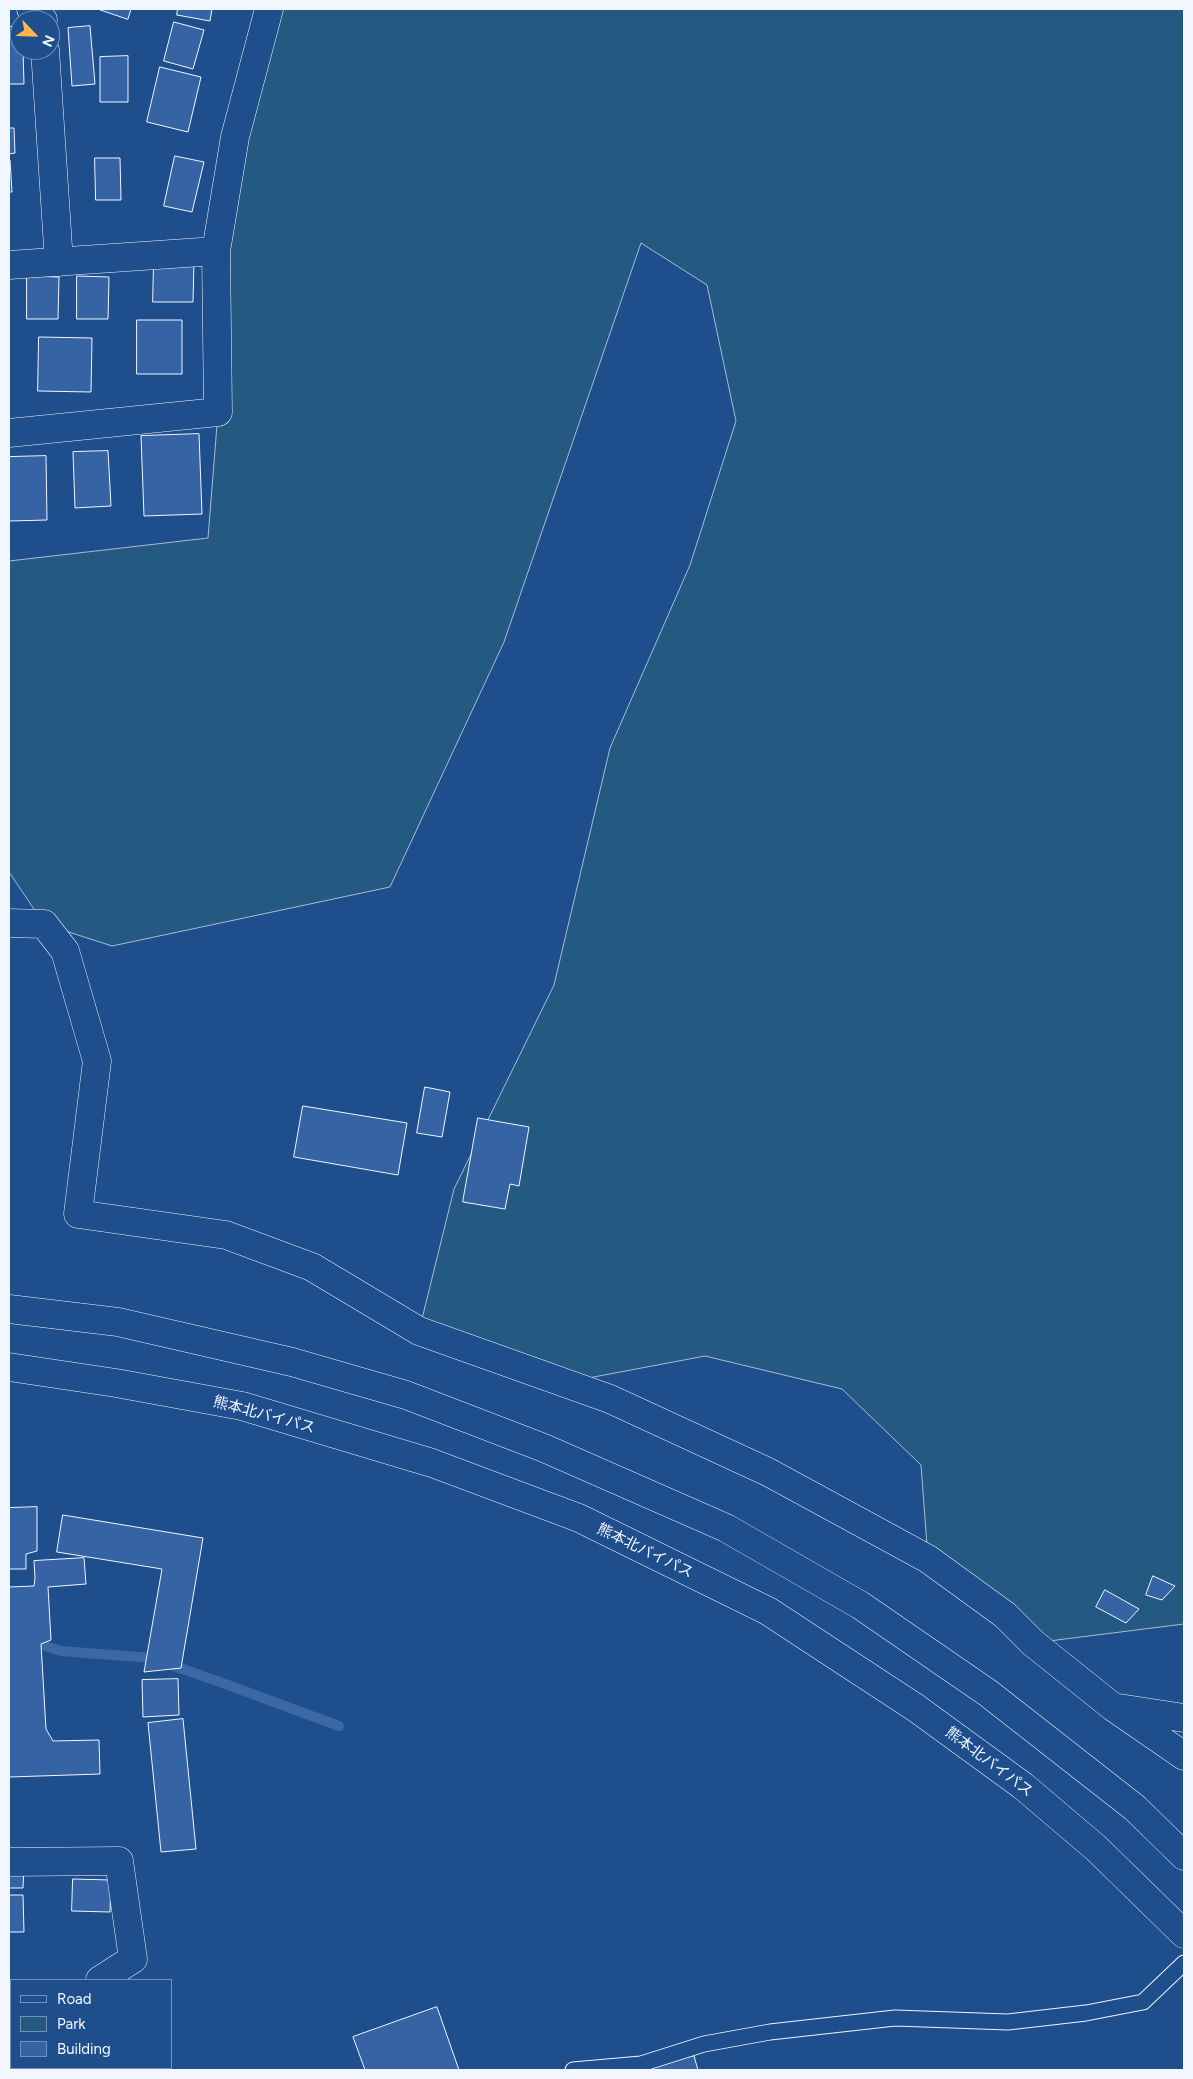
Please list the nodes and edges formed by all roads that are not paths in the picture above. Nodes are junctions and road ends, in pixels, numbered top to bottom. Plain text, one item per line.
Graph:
1 (269, 9) edge
2 (46, 60) edge
3 (216, 251) junction
4 (59, 262) junction
5 (9, 265) edge
6 (9, 433) edge
7 (9, 923) edge
8 (9, 1309) edge
9 (9, 1367) edge
10 (1113, 1707) junction
11 (1184, 1718) edge
12 (1184, 1756) edge
13 (1184, 1856) edge
14 (9, 1862) edge
15 (1184, 1934) edge
16 (1184, 1963) edge
17 (102, 1979) edge
18 (574, 2070) edge

1 - 3 main road
2 - 4 main road
3 - 4 main road
3 - 6 main road
4 - 5 main road
7 - 10 main road
8 - 13 main road
9 - 15 main road, 熊本北バイパス
10 - 11 main road
10 - 12 main road
14 - 17 main road
16 - 18 lane

